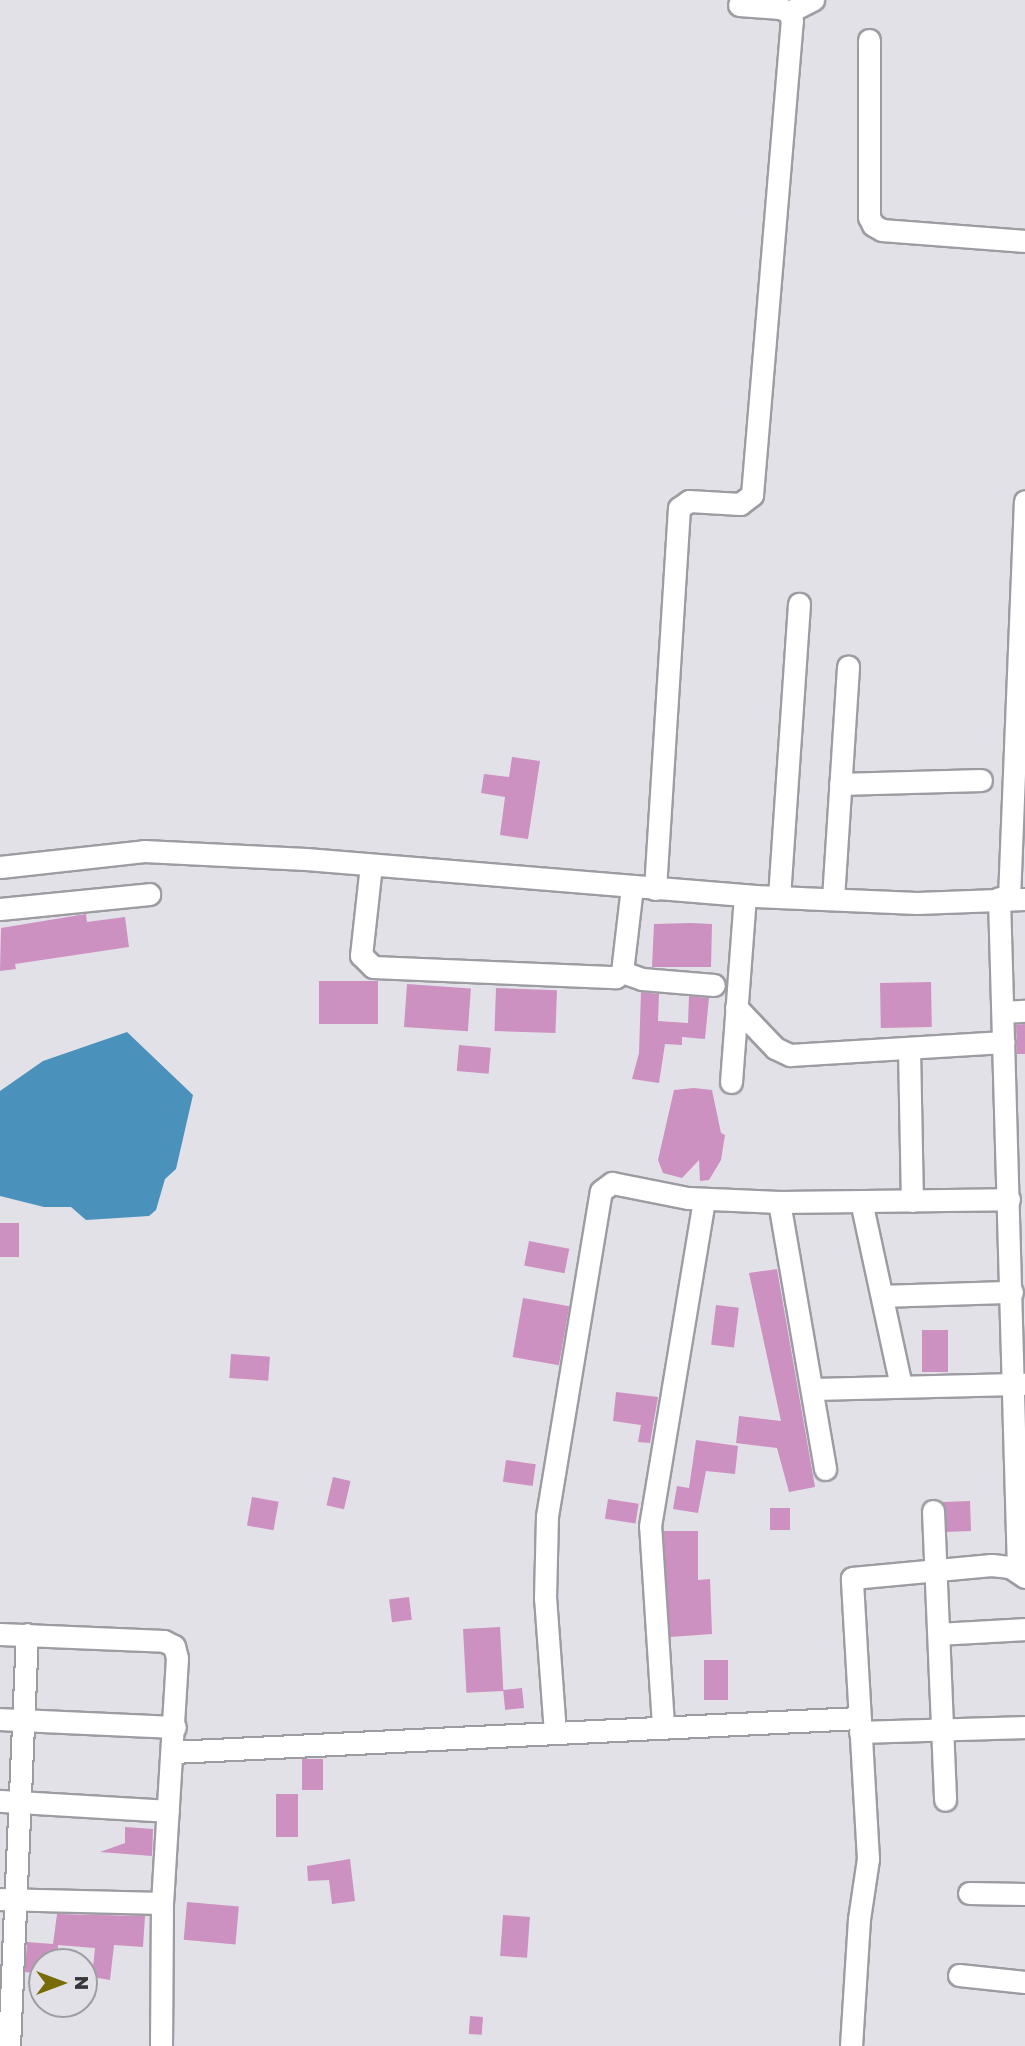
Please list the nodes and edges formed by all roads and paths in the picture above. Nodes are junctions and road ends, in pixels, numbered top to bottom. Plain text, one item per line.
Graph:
1 (813, 0) edge
2 (739, 5) dead end
3 (789, 12) junction
4 (869, 40) dead end
5 (1025, 241) edge
6 (1025, 501) edge
7 (1024, 553) edge
8 (799, 604) dead end
9 (848, 666) dead end
10 (981, 780) dead end
11 (840, 784) junction
12 (371, 865) junction
13 (0, 867) edge
14 (632, 887) junction
15 (655, 889) junction
16 (149, 894) dead end
17 (745, 896) junction
18 (779, 897) junction
19 (1011, 898) edge
20 (833, 899) junction
21 (0, 909) edge
22 (622, 972) junction
23 (714, 985) dead end
24 (736, 1007) junction
25 (1025, 1011) edge
26 (1003, 1013) junction
27 (1004, 1042) junction
28 (909, 1048) junction
29 (731, 1082) dead end
30 (1015, 1086) edge
31 (1016, 1142) edge
32 (1014, 1195) edge
33 (704, 1199) junction
34 (912, 1200) junction
35 (779, 1202) junction
36 (861, 1202) junction
37 (1016, 1286) edge
38 (882, 1296) junction
39 (1020, 1384) edge
40 (901, 1386) junction
41 (814, 1388) junction
42 (825, 1469) dead end
43 (1022, 1475) edge
44 (933, 1511) dead end
45 (936, 1569) junction
46 (1022, 1574) edge
47 (1025, 1629) edge
48 (0, 1633) edge
49 (27, 1634) junction
50 (939, 1634) junction
51 (0, 1719) edge
52 (24, 1720) junction
53 (663, 1725) junction
54 (860, 1725) junction
55 (175, 1727) junction
56 (1025, 1727) edge
57 (943, 1729) junction
58 (555, 1733) junction
59 (173, 1752) junction
60 (946, 1800) dead end
61 (9, 1802) edge
62 (168, 1811) junction
63 (969, 1893) dead end
64 (1025, 1894) edge
65 (6, 1899) edge
66 (162, 1903) junction
67 (959, 1975) dead end
68 (1025, 1982) edge
69 (9, 2046) edge
70 (161, 2046) edge
71 (851, 2046) edge

1 - 3 street
2 - 3 street
3 - 15 street
4 - 5 street
6 - 7 street
7 - 19 street
8 - 18 street
9 - 11 street
10 - 11 street
11 - 20 street
12 - 13 street
12 - 14 street
12 - 22 street
14 - 15 street
14 - 22 street
15 - 17 street
16 - 21 street
17 - 18 street
17 - 24 street
18 - 20 street
19 - 20 street
19 - 26 street
22 - 23 street
24 - 28 street
24 - 29 street
25 - 26 street
26 - 27 street
27 - 28 street
27 - 30 street
28 - 34 street
30 - 31 street
31 - 32 street
32 - 34 street
32 - 37 street
33 - 35 street
33 - 53 street
33 - 58 street
34 - 36 street
35 - 36 street
35 - 41 street
36 - 38 street
37 - 38 street
37 - 39 street
38 - 40 street
39 - 40 street
39 - 43 street
40 - 41 street
41 - 42 street
43 - 46 street
44 - 45 street
45 - 46 street
45 - 50 street
45 - 54 street
47 - 50 street
48 - 49 street
49 - 52 street
49 - 55 street
50 - 57 street
51 - 52 street
52 - 55 street
52 - 61 street
53 - 54 street
53 - 58 street
54 - 57 street
54 - 71 street
55 - 59 street
56 - 57 street
57 - 60 street
58 - 59 street
59 - 62 street
61 - 62 street
61 - 65 street
62 - 66 street
63 - 64 street
65 - 66 street
65 - 69 street
66 - 70 street
67 - 68 street

